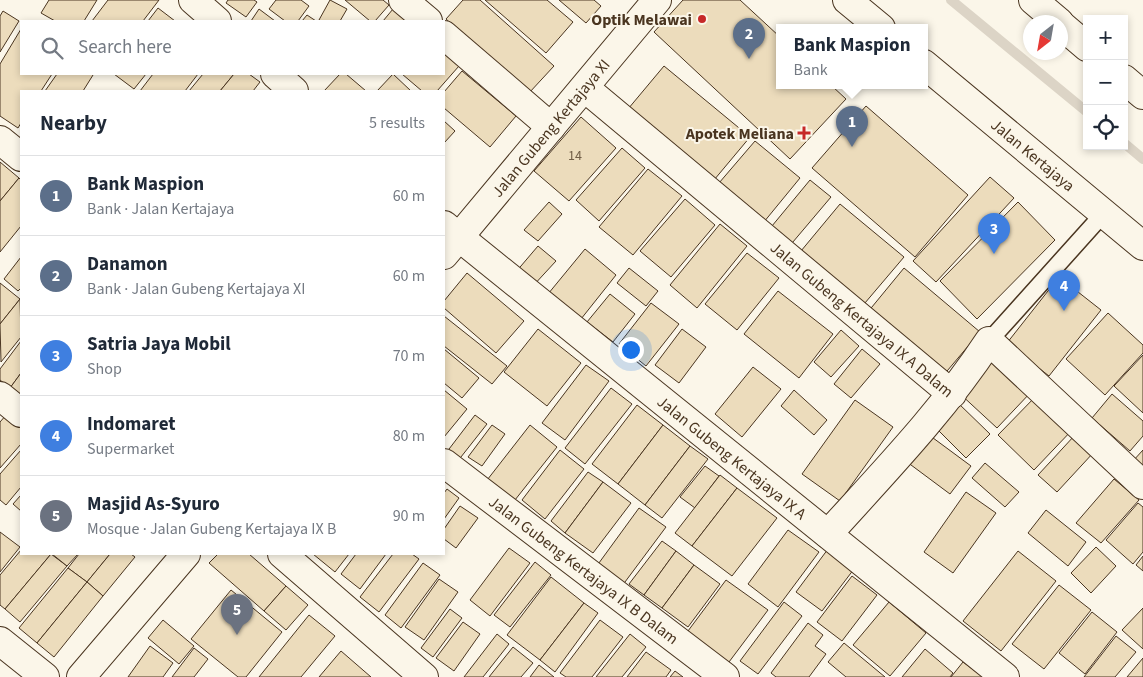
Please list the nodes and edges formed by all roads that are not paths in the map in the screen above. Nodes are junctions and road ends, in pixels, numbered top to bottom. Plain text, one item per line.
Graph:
1 (193, 0) edge
2 (403, 0) edge
3 (658, 0) edge
4 (847, 0) edge
5 (1033, 0) edge
6 (1051, 15) edge
7 (216, 20) edge
8 (427, 20) edge
9 (876, 24) edge
10 (1068, 30) edge
11 (445, 36) edge
12 (1083, 43) edge
13 (928, 67) edge
14 (276, 75) edge
15 (1128, 82) edge
16 (585, 88) junction
17 (293, 90) edge
18 (1143, 95) edge
19 (551, 127) junction
20 (0, 140) edge
21 (20, 156) edge
22 (1104, 213) junction
23 (449, 240) edge
24 (1143, 246) edge
25 (989, 341) junction
26 (952, 394) junction
27 (0, 396) edge
28 (20, 412) edge
29 (445, 464) edge
30 (1143, 485) edge
31 (828, 534) junction
32 (185, 555) edge
33 (283, 555) edge
34 (0, 641) edge
35 (45, 677) edge
36 (81, 677) edge
37 (424, 677) edge
38 (725, 677) edge
39 (1005, 677) edge

1 - 7 street
2 - 8 street
3 - 16 street, Jalan Gubeng Kertajaya XI
4 - 9 street
5 - 6 street
10 - 12 street
11 - 19 street
13 - 22 street, Jalan Kertajaya
14 - 17 street
15 - 18 street
16 - 19 street, Jalan Gubeng Kertajaya XI
16 - 26 street, Jalan Gubeng Kertajaya IX A Dalam
19 - 23 street, Jalan Gubeng Kertajaya XI
20 - 21 street
22 - 24 street, Jalan Kertajaya
22 - 25 lane
23 - 31 street, Jalan Gubeng Kertajaya IX A
25 - 26 street, Jalan Gubeng Kertajaya IX A Dalam
25 - 30 street
26 - 31 street
27 - 28 street
29 - 38 street, Jalan Gubeng Kertajaya IX B Dalam
31 - 39 street, Jalan Gubeng Kertajaya IX A
32 - 36 street
33 - 37 street
34 - 35 street

